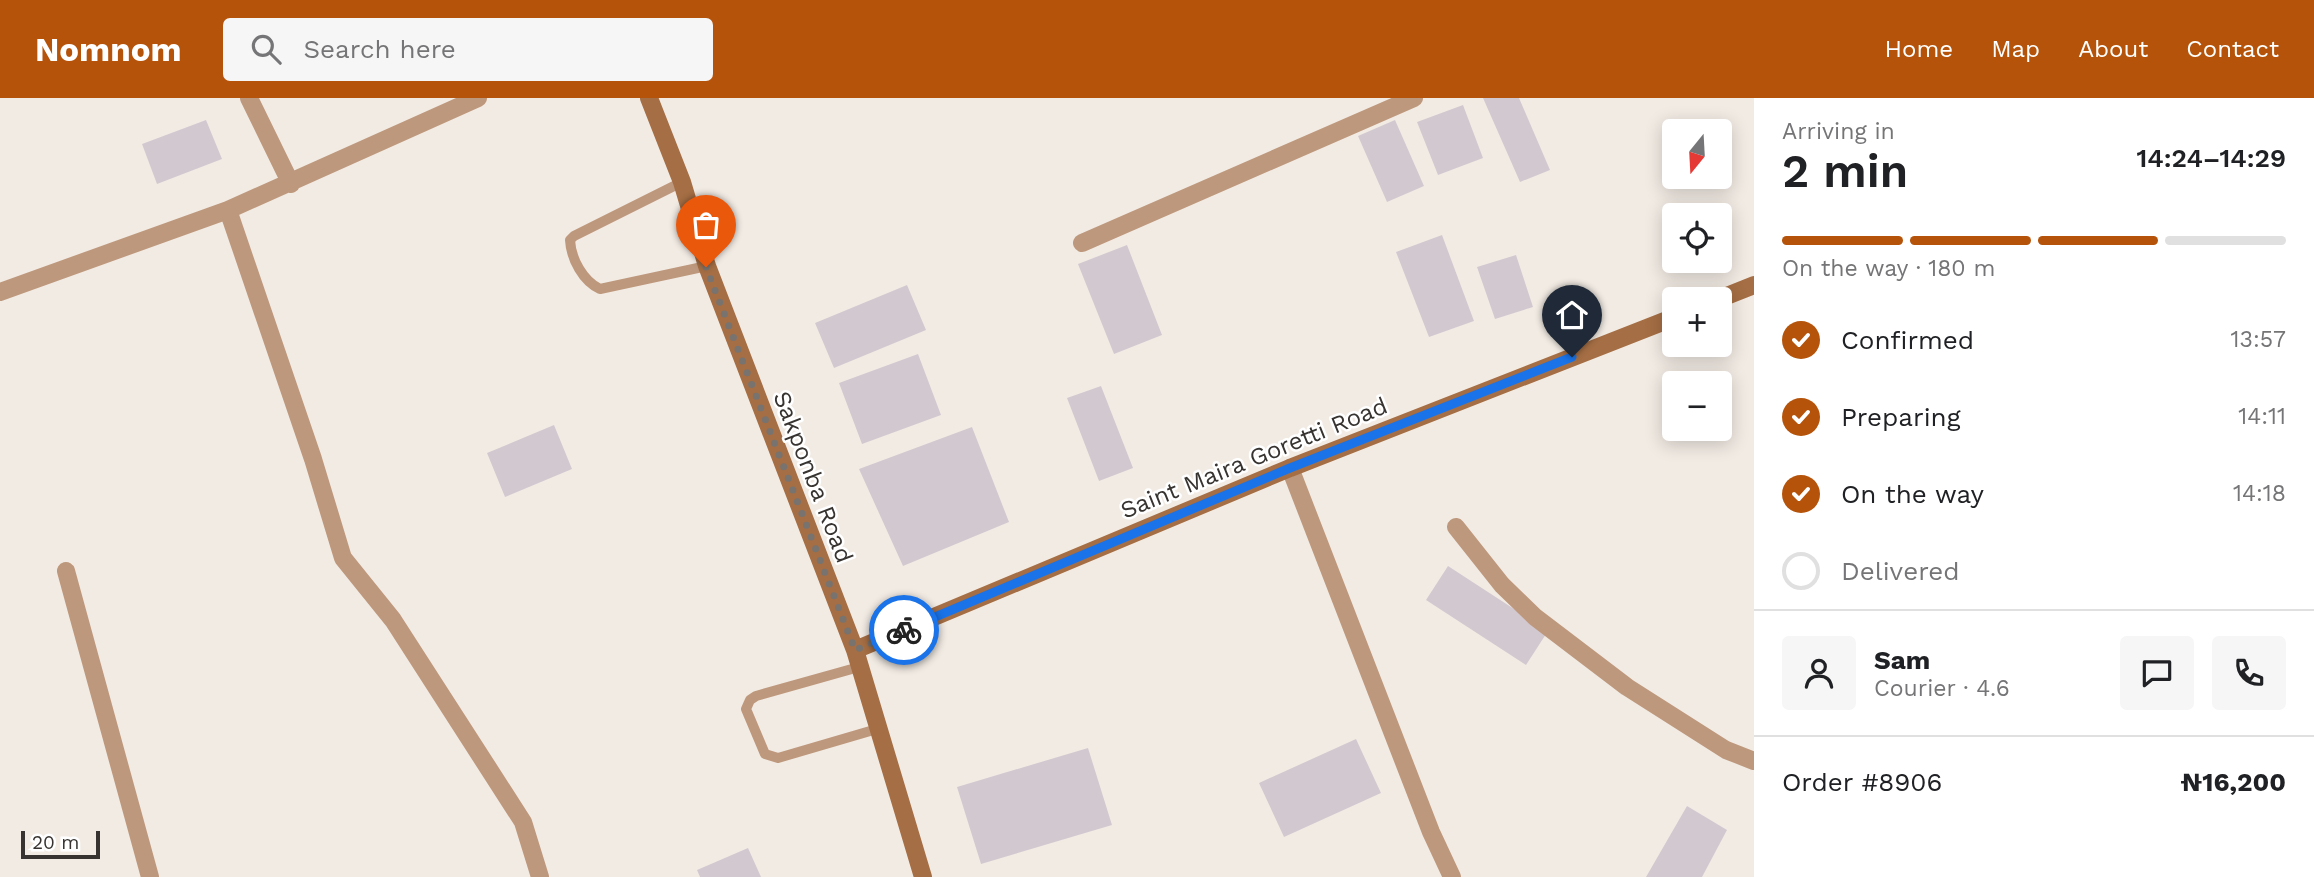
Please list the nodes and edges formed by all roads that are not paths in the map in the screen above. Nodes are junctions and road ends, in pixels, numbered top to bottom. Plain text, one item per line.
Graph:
1 (249, 98) edge
2 (478, 98) edge
3 (649, 98) edge
4 (1414, 98) edge
5 (682, 182) junction
6 (291, 184) junction
7 (228, 210) junction
8 (1082, 243) dead end
9 (706, 267) junction
10 (1754, 285) edge
11 (0, 292) edge
12 (1732, 294) edge
13 (1662, 322) edge
14 (1290, 468) junction
15 (1456, 527) dead end
16 (66, 571) dead end
17 (857, 659) junction
18 (877, 729) junction
19 (1754, 761) edge
20 (150, 877) edge
21 (540, 877) edge
22 (923, 877) edge
23 (1452, 877) edge

1 - 6 street
2 - 6 street
3 - 5 street, Sakponba Road
4 - 8 street
5 - 9 street, Sakponba Road
5 - 9 lane
6 - 7 street
7 - 11 street
7 - 21 street
9 - 17 street, Sakponba Road
10 - 12 street
13 - 14 street, Saint Maira Goretti Road
14 - 17 street, Saint Maira Goretti Road
14 - 23 street
15 - 19 street
16 - 20 street
17 - 18 street, Sakponba Road
17 - 18 lane
18 - 22 street, Sakponba Road

